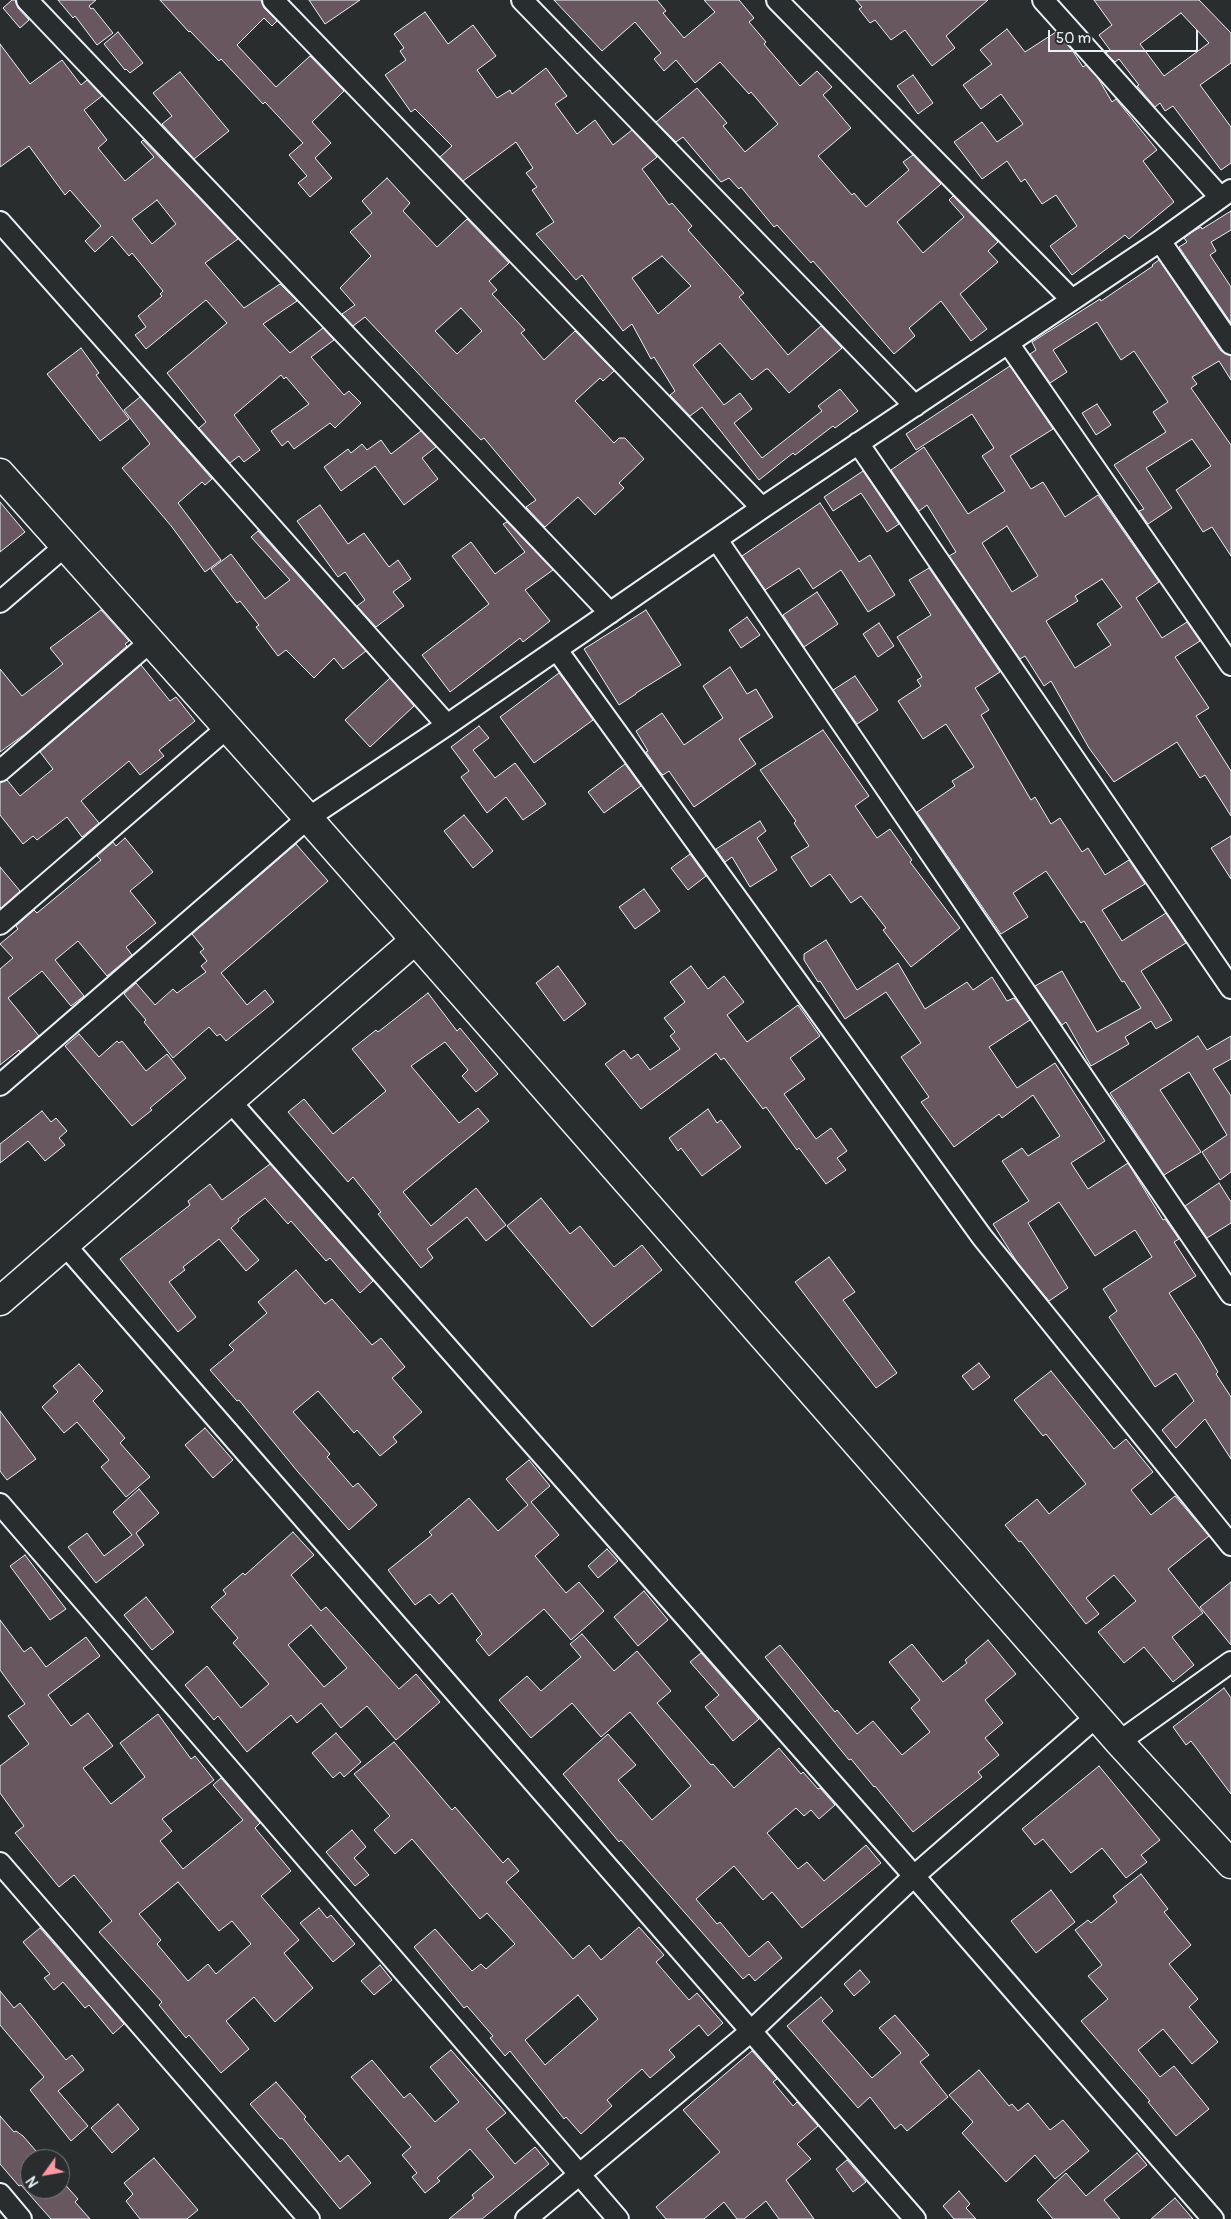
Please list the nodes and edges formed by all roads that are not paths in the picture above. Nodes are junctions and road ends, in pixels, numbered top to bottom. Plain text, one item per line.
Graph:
1 (27, 0) edge
2 (273, 0) edge
3 (522, 0) edge
4 (777, 0) edge
5 (1043, 0) edge
6 (1226, 194) edge
7 (0, 222) edge
8 (1160, 241) junction
9 (1072, 300) junction
10 (1008, 343) junction
11 (1231, 344) edge
12 (914, 406) junction
13 (858, 444) junction
14 (0, 473) edge
15 (762, 508) junction
16 (717, 540) junction
17 (65, 546) junction
18 (0, 602) edge
19 (610, 613) junction
20 (150, 642) junction
21 (557, 650) junction
22 (1231, 664) edge
23 (448, 726) junction
24 (227, 728) junction
25 (0, 771) edge
26 (308, 818) junction
27 (0, 924) edge
28 (414, 941) junction
29 (1231, 988) edge
30 (0, 1085) edge
31 (230, 1101) junction
32 (65, 1245) junction
33 (1231, 1294) edge
34 (0, 1301) edge
35 (0, 1504) edge
36 (1231, 1545) edge
37 (1231, 1662) edge
38 (1097, 1716) junction
39 (1119, 1742) junction
40 (0, 1863) edge
41 (1231, 1864) edge
42 (914, 1876) junction
43 (750, 2032) junction
44 (579, 2174) junction
45 (0, 2194) edge
46 (21, 2219) edge
47 (309, 2219) edge
48 (526, 2219) edge
49 (618, 2219) edge
50 (915, 2219) edge
51 (1214, 2219) edge

1 - 19 street
2 - 15 street
3 - 12 street
4 - 9 street
5 - 6 street
6 - 8 street
7 - 23 street
8 - 9 street
8 - 11 street
9 - 10 street
10 - 12 street
10 - 22 street
12 - 13 street
13 - 15 street
13 - 29 street
14 - 17 street
15 - 16 street
16 - 19 street
16 - 33 street
17 - 18 street
17 - 20 street
19 - 21 street
20 - 24 street
20 - 25 street
21 - 23 street
21 - 36 street
23 - 26 street
24 - 26 street
24 - 27 street
26 - 28 street
26 - 30 street
28 - 31 street
28 - 38 street
31 - 32 street
31 - 42 street
32 - 34 street
32 - 43 street
35 - 44 street
37 - 39 street
38 - 39 street
38 - 42 street
39 - 41 street
40 - 47 street
42 - 43 street
42 - 51 street
43 - 44 street
43 - 50 street
44 - 48 street
44 - 49 street
45 - 46 street

